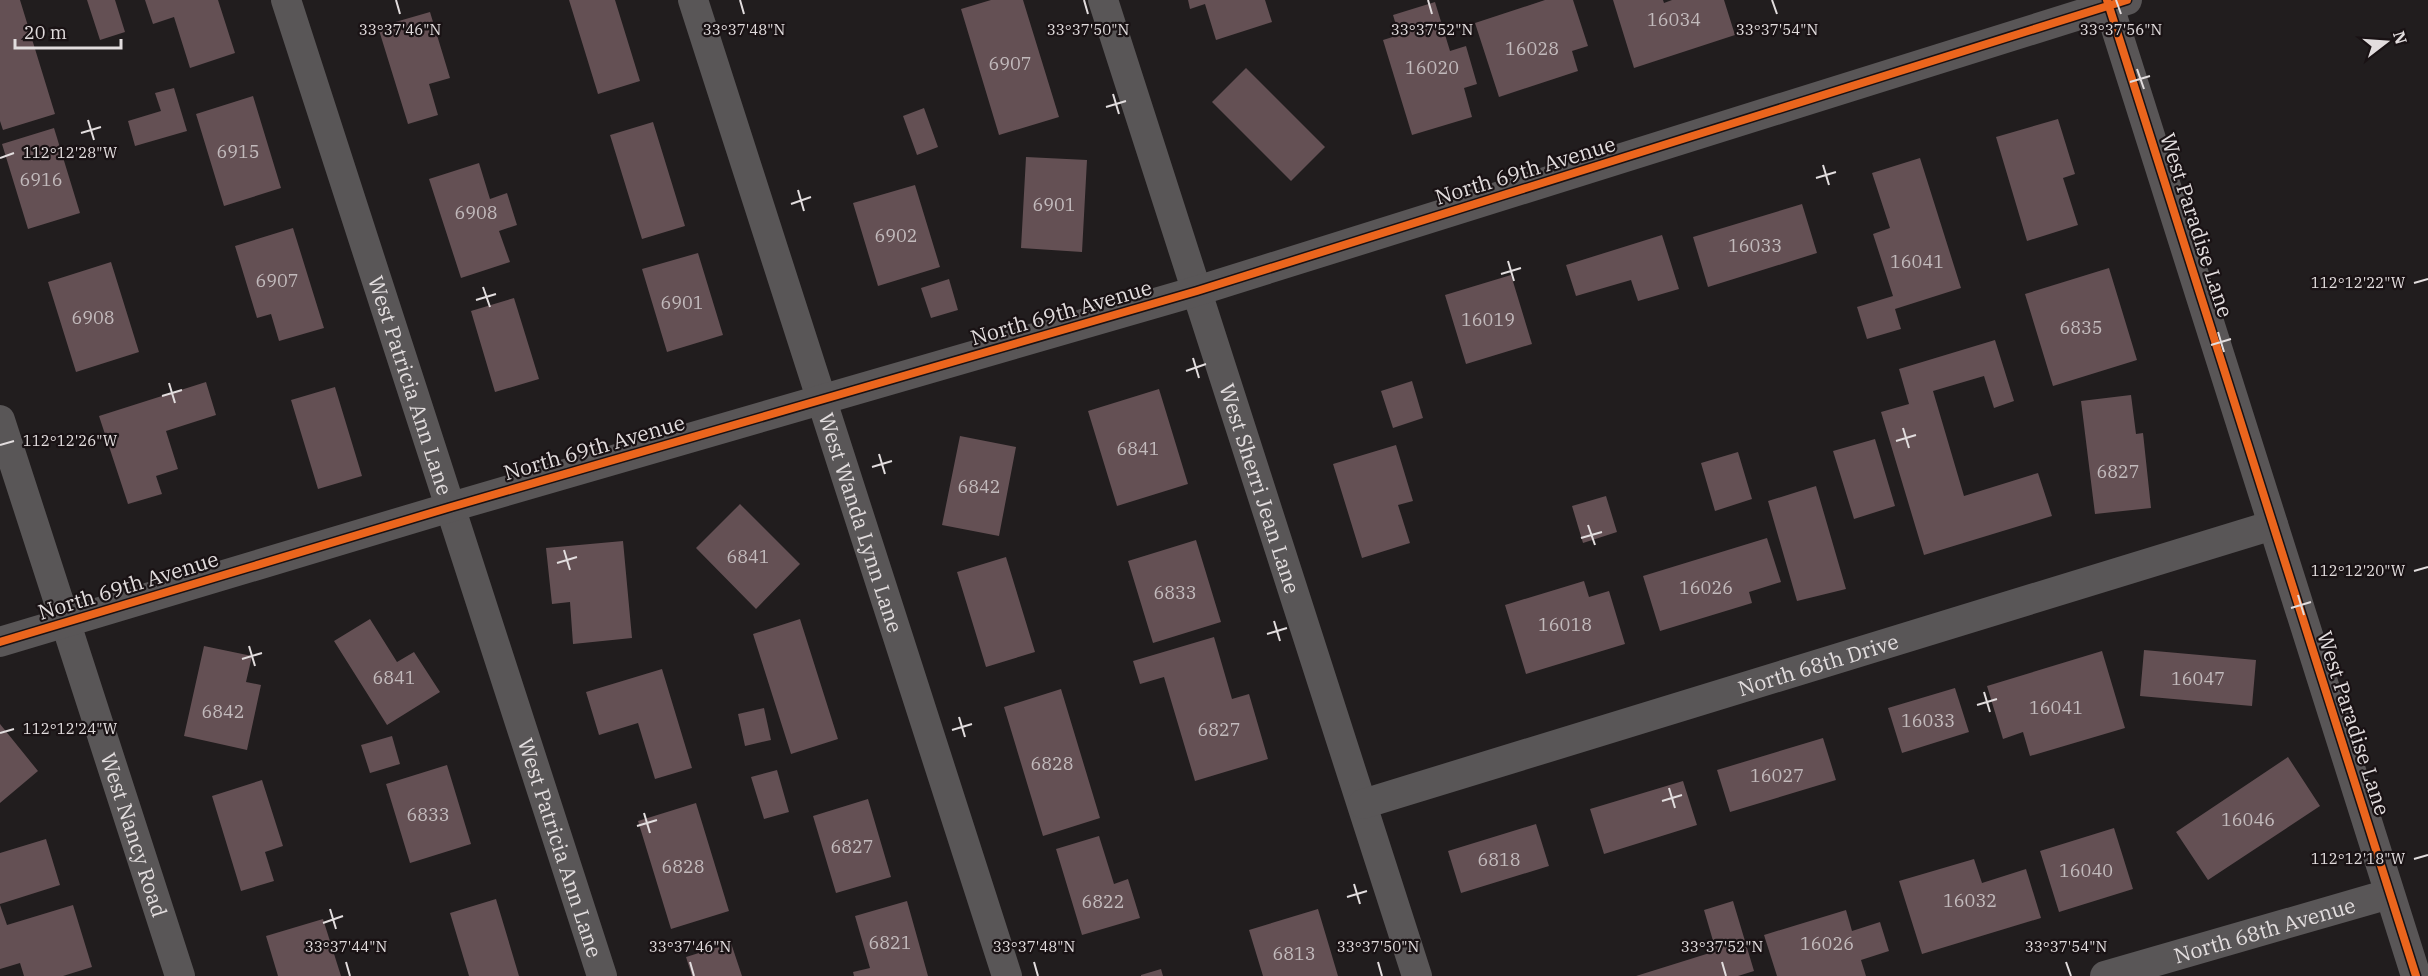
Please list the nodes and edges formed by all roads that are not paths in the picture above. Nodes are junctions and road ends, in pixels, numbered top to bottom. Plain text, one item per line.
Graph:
1 (286, 0) edge
2 (693, 0) edge
3 (1103, 0) edge
4 (2114, 2) edge
5 (1197, 291) junction
6 (822, 401) junction
7 (0, 420) edge
8 (451, 507) junction
9 (2273, 525) junction
10 (65, 623) junction
11 (0, 642) edge
12 (1363, 804) junction
13 (2390, 894) junction
14 (180, 976) edge
15 (602, 976) edge
16 (1007, 976) edge
17 (1417, 976) edge
18 (2105, 976) edge
19 (2415, 976) edge

1 - 8 street, West Patricia Ann Lane
2 - 6 street, West Wanda Lynn Lane
3 - 5 street, West Sherri Jean Lane
4 - 5 street, North 69th Avenue
4 - 9 street, West Paradise Lane
5 - 6 street, North 69th Avenue
5 - 12 street, West Sherri Jean Lane
6 - 8 street, North 69th Avenue
6 - 16 street, West Wanda Lynn Lane
7 - 10 street, West Nancy Road
8 - 10 street, North 69th Avenue
8 - 15 street, West Patricia Ann Lane
9 - 12 street, North 68th Drive
9 - 13 street, West Paradise Lane
10 - 11 street, North 69th Avenue
10 - 14 street, West Nancy Road
12 - 17 street, West Sherri Jean Lane
13 - 18 street, North 68th Avenue
13 - 19 street, West Paradise Lane

